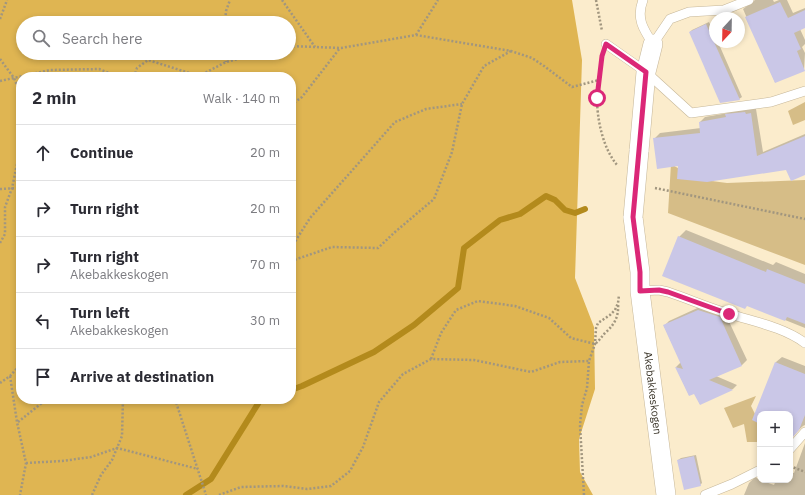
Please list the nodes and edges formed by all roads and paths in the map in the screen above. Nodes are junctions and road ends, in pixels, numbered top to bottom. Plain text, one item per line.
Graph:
1 (7, 0) edge
2 (230, 0) edge
3 (282, 0) edge
4 (438, 0) edge
5 (596, 0) edge
6 (643, 0) edge
7 (749, 0) edge
8 (226, 16) edge
9 (293, 16) edge
10 (0, 19) edge
11 (296, 20) edge
12 (416, 35) junction
13 (606, 44) junction
14 (653, 44) junction
15 (296, 46) edge
16 (315, 47) junction
17 (341, 48) junction
18 (511, 50) junction
19 (0, 59) edge
20 (148, 60) edge
21 (148, 60) edge
22 (234, 60) edge
23 (226, 62) joint
24 (41, 72) edge
25 (106, 72) edge
26 (136, 72) edge
27 (186, 72) edge
28 (207, 72) edge
29 (646, 72) junction
30 (14, 78) junction
31 (598, 80) junction
32 (0, 81) edge
33 (16, 83) edge
34 (805, 91) edge
35 (296, 101) edge
36 (462, 104) junction
37 (619, 168) dead end
38 (16, 169) edge
39 (653, 187) dead end
40 (12, 188) junction
41 (16, 188) edge
42 (0, 189) edge
43 (805, 220) edge
44 (296, 240) edge
45 (0, 243) edge
46 (296, 260) edge
47 (621, 291) dead end
48 (640, 291) junction
49 (618, 303) junction
50 (805, 343) edge
51 (595, 344) junction
52 (431, 359) junction
53 (590, 361) junction
54 (16, 369) edge
55 (10, 376) junction
56 (0, 383) edge
57 (40, 404) edge
58 (123, 404) edge
59 (177, 404) edge
60 (17, 422) junction
61 (805, 432) edge
62 (792, 447) edge
63 (117, 448) junction
64 (26, 463) junction
65 (793, 467) edge
66 (198, 469) junction
67 (757, 472) edge
68 (805, 472) edge
69 (20, 495) edge
70 (92, 495) edge
71 (206, 495) edge
72 (219, 495) edge
73 (584, 495) edge
74 (666, 495) edge
75 (705, 495) edge

1 - 10 path
2 - 8 path
3 - 9 path
4 - 12 path
5 - 13 path
6 - 14 lane
7 - 14 lane, Akebakkeskogen
11 - 16 path
12 - 17 path
12 - 18 path
13 - 29 lane
13 - 31 path
14 - 29 street, Akebakkeskogen
15 - 16 path
16 - 17 path
17 - 35 path
18 - 31 path
18 - 36 path
19 - 30 path
20 - 27 path
21 - 26 path
22 - 23 path
23 - 28 path
24 - 25 path
29 - 34 lane
29 - 48 street, Akebakkeskogen, bridge
30 - 32 path
30 - 33 path
31 - 37 path
36 - 44 path
36 - 46 path
38 - 40 path
39 - 43 path
40 - 41 path
40 - 42 path
40 - 45 path
47 - 49 path
48 - 50 lane
48 - 74 street, Akebakkeskogen
49 - 51 path
49 - 51 path
51 - 52 path
51 - 53 path
52 - 53 path
52 - 72 path
53 - 73 path
54 - 55 path
55 - 56 path
55 - 60 path
57 - 60 path
58 - 63 path
59 - 66 path
60 - 64 path
61 - 62 lane
63 - 64 path
63 - 66 path
63 - 70 path
64 - 69 path
65 - 68 path
66 - 71 path
67 - 75 lane

